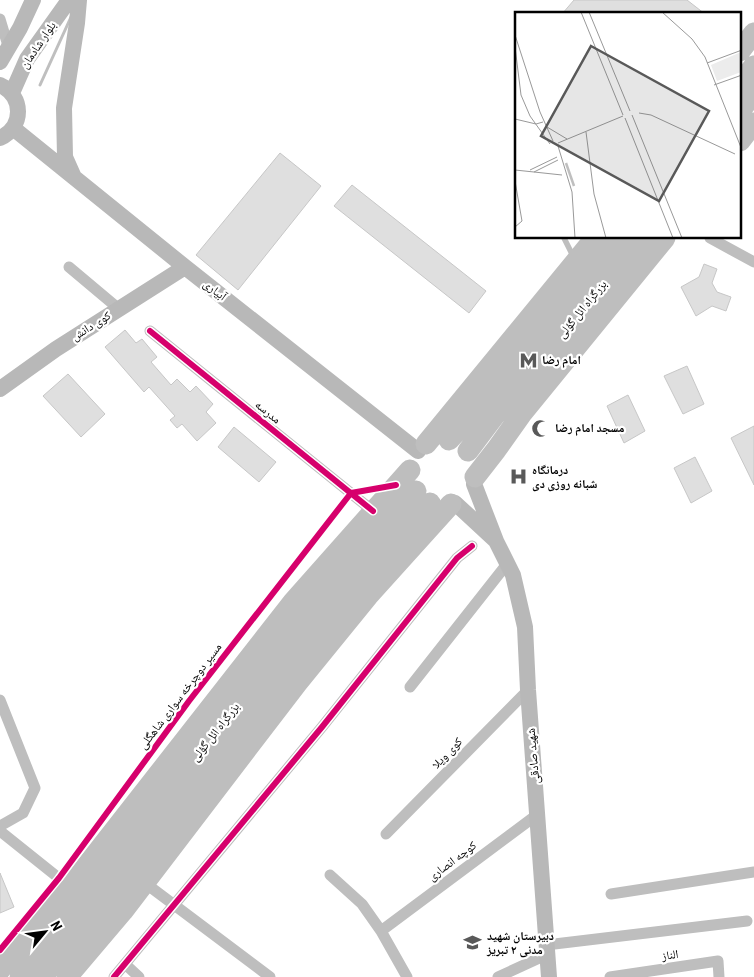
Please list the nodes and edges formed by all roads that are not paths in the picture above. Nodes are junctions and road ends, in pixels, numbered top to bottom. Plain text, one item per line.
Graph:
1 (33, 0) edge
2 (69, 0) edge
3 (79, 0) edge
4 (0, 19) edge
5 (754, 33) edge
6 (742, 48) edge
7 (4, 55) edge
8 (754, 66) edge
9 (742, 81) edge
10 (6, 89) edge
11 (754, 93) edge
12 (742, 108) edge
13 (754, 124) edge
14 (7, 133) edge
15 (742, 139) edge
16 (74, 178) junction
17 (564, 239) edge
18 (593, 239) edge
19 (618, 239) edge
20 (640, 239) edge
21 (664, 239) edge
22 (712, 239) edge
23 (575, 261) junction
24 (754, 262) edge
25 (68, 267) dead end
26 (185, 267) junction
27 (119, 309) junction
28 (150, 331) dead end
29 (1, 386) edge
30 (449, 440) junction
31 (422, 447) junction
32 (468, 451) junction
33 (410, 470) junction
34 (475, 480) junction
35 (423, 497) junction
36 (453, 504) junction
37 (373, 511) junction
38 (496, 541) junction
39 (472, 546) dead end
40 (507, 564) junction
41 (410, 688) dead end
42 (528, 690) junction
43 (0, 700) edge
44 (538, 814) junction
45 (0, 826) edge
46 (0, 831) edge
47 (386, 834) dead end
48 (754, 872) edge
49 (330, 875) dead end
50 (145, 883) junction
51 (70, 887) junction
52 (611, 894) dead end
53 (175, 906) junction
54 (747, 921) dead end
55 (382, 931) junction
56 (547, 949) junction
57 (124, 964) junction
58 (0, 970) edge
59 (20, 977) edge
60 (42, 977) edge
61 (67, 977) edge
62 (114, 977) edge
63 (139, 977) edge
64 (270, 977) edge
65 (406, 977) edge
66 (498, 977) edge
67 (549, 977) edge
68 (610, 977) edge
69 (719, 977) edge

1 - 7 main road, بلوار شادمان
2 - 10 main road, بلوار شادمان
3 - 16 main road
4 - 7 street
5 - 6 highway
8 - 9 highway
10 - 14 main road
11 - 12 highway
13 - 15 highway
14 - 16 main road, آبیاری
16 - 26 main road, آبیاری
17 - 23 lane
18 - 23 highway
19 - 30 highway, بزرگراه ائل گؤلی
20 - 32 highway, بزرگراه ائل گؤلی
21 - 34 highway
22 - 24 street
23 - 31 highway
25 - 27 street
26 - 27 main road, کوی دانش
26 - 31 main road, آبیاری
27 - 29 main road, کوی دانش
28 - 37 street, مدرسه
30 - 31 highway
30 - 32 highway
31 - 33 highway
32 - 34 highway
33 - 35 highway
33 - 37 highway
34 - 36 highway
34 - 38 main road, شهید صادقی
35 - 36 highway
35 - 59 highway, بزرگراه ائل گؤلی
35 - 60 highway, بزرگراه ائل گؤلی
36 - 38 main road, شهید صادقی
36 - 50 highway
37 - 51 highway
38 - 40 main road, شهید صادقی
39 - 53 street
40 - 41 street
40 - 42 main road, شهید صادقی
42 - 44 main road, شهید صادقی
42 - 47 street, کوی ویلا
43 - 45 street
44 - 55 street, کوچه انصاری
44 - 56 main road, شهید صادقی
46 - 51 street
48 - 52 street
49 - 55 street
50 - 53 street
50 - 61 highway
51 - 58 highway
53 - 57 street
53 - 64 street
54 - 56 street
55 - 65 street
56 - 66 street
56 - 67 main road, شهید صادقی
57 - 62 street
57 - 63 street
68 - 69 street, الناز

